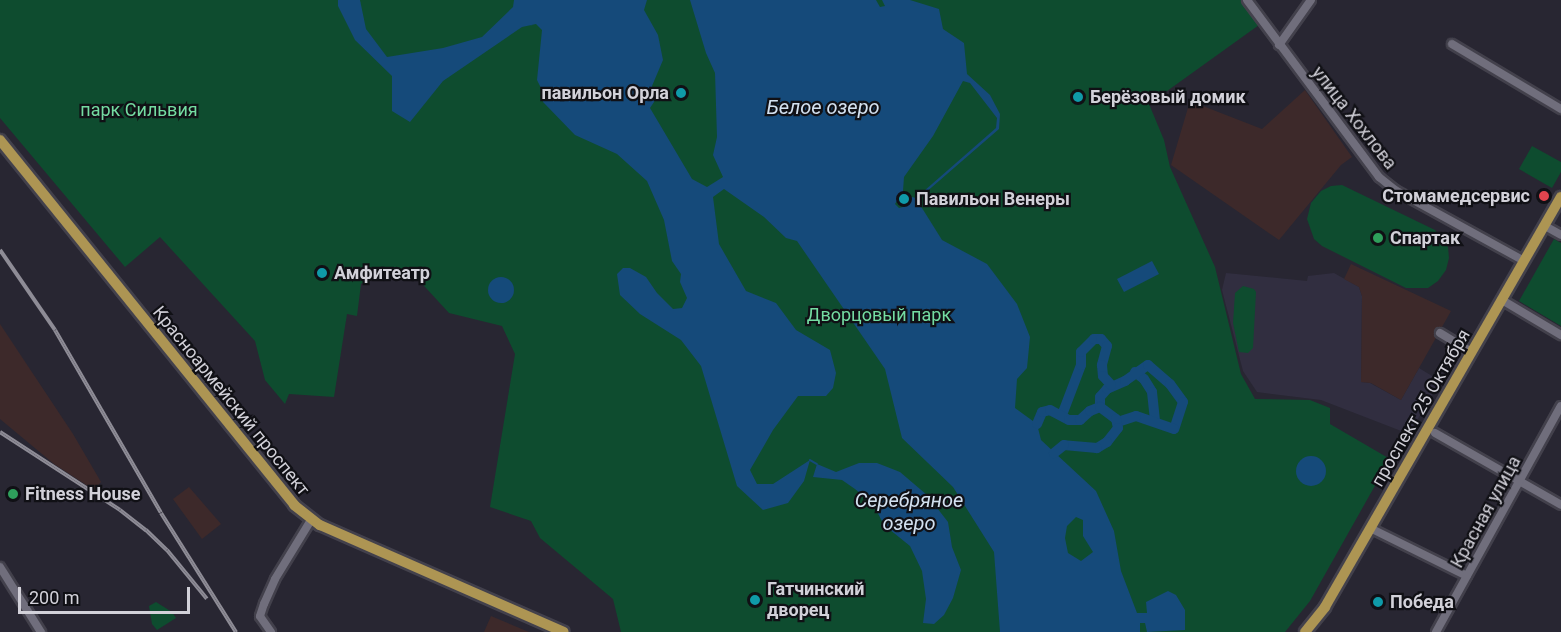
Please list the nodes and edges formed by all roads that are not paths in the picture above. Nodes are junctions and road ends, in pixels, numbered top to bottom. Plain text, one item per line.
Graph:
1 (1247, 0) edge
2 (1311, 0) edge
3 (1452, 44) dead end
4 (1279, 45) junction
5 (1561, 109) edge
6 (0, 140) edge
7 (1561, 197) edge
8 (1545, 225) junction
9 (1561, 235) edge
10 (1524, 261) junction
11 (1502, 300) junction
12 (1440, 333) dead end
13 (1561, 335) edge
14 (1472, 352) junction
15 (1561, 406) edge
16 (1435, 433) dead end
17 (1521, 478) junction
18 (1561, 505) edge
19 (311, 520) junction
20 (1370, 528) junction
21 (0, 567) edge
22 (1467, 576) junction
23 (41, 632) edge
24 (271, 632) edge
25 (564, 632) edge
26 (1305, 632) edge
27 (1436, 632) edge

1 - 4 street, улица Хохлова
2 - 4 street
3 - 5 street
4 - 10 street, улица Хохлова
6 - 19 main road, Красноармейский проспект
7 - 8 main road, проспект 25 Октября
8 - 9 street
8 - 10 main road, проспект 25 Октября
10 - 11 main road, проспект 25 Октября
11 - 13 street
11 - 14 main road, проспект 25 Октября
12 - 14 street
14 - 20 main road, проспект 25 Октября
15 - 17 street, Красная улица
16 - 17 street
17 - 18 street
17 - 22 street, Красная улица
19 - 24 street
19 - 25 main road, Красноармейский проспект
20 - 22 street
20 - 26 main road, проспект 25 Октября
21 - 23 street
22 - 27 street, Красная улица

